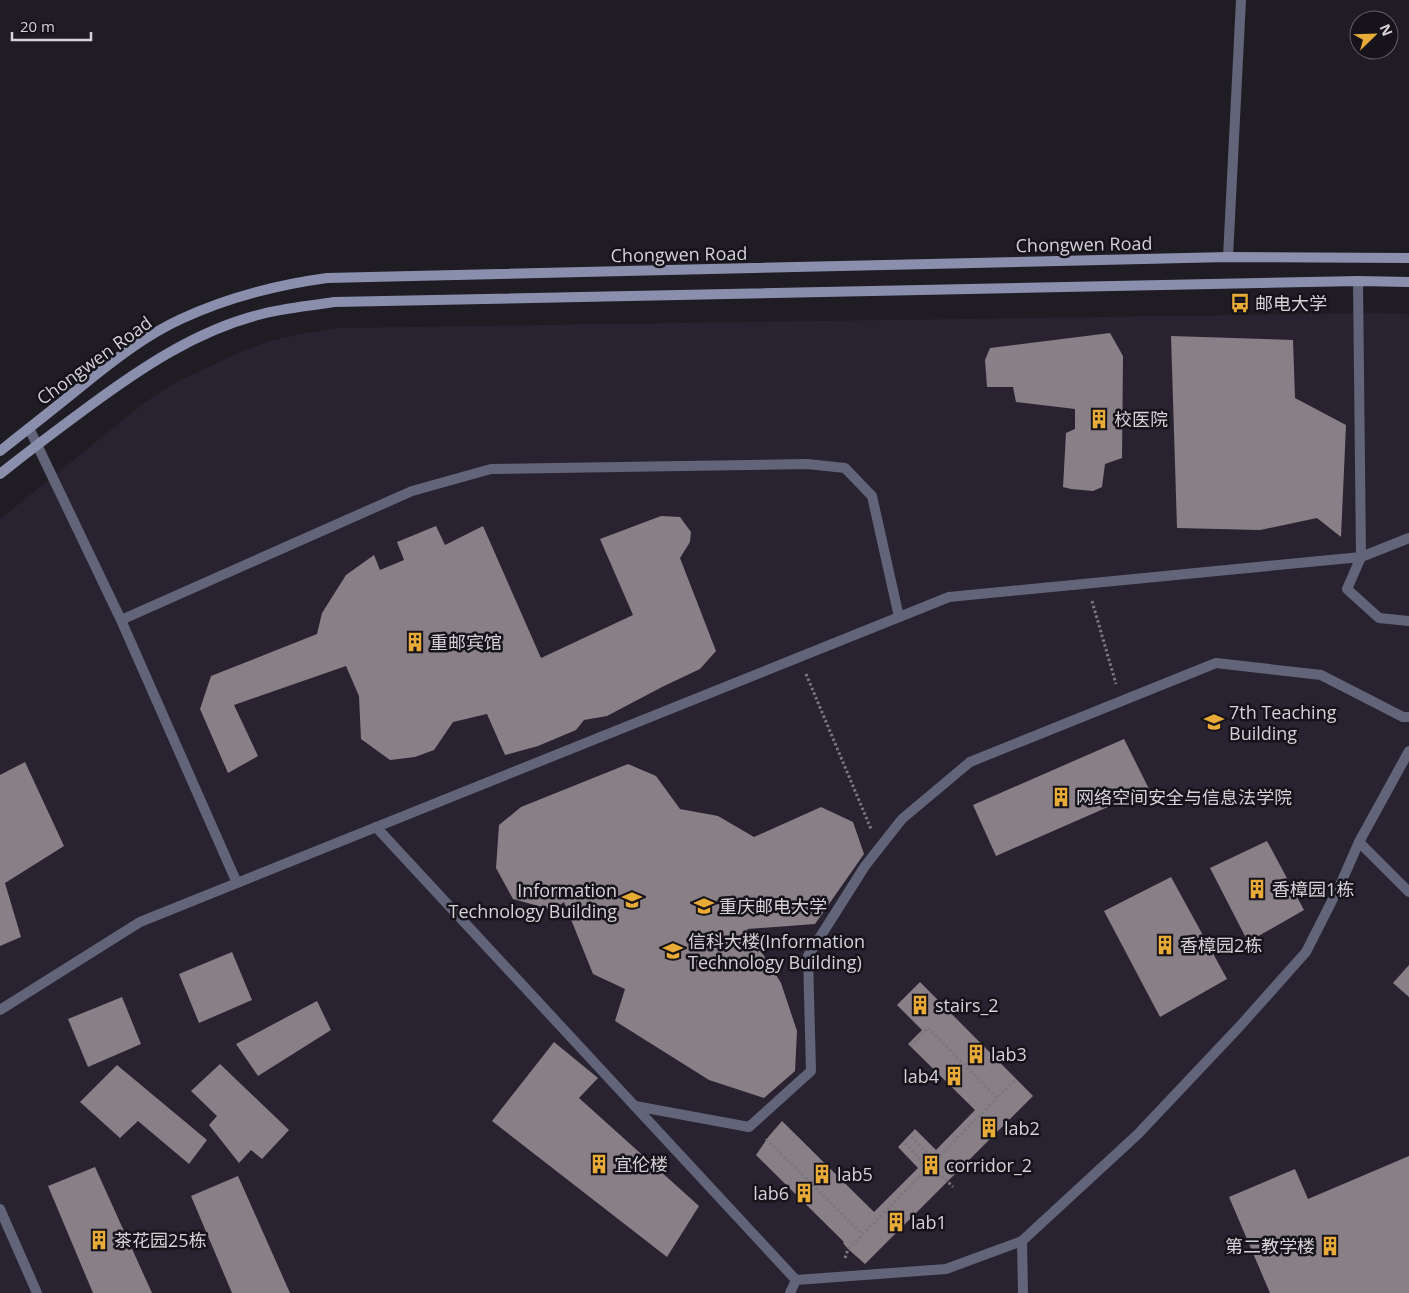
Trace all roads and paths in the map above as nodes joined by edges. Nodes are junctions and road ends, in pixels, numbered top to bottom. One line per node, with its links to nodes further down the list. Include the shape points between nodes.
1 (1241, 0): 2 (street)
2 (1228, 257): 3 (main road, Chongwen Road); 6 (main road, Chongwen Road, via 327,278 290,283 214,304 179,320 116,359)
3 (1409, 258)
4 (1358, 281): 5 (main road, Chongwen Road); 7 (main road, Chongwen Road, via 334,302 261,314 193,340 130,377); 11 (street)
5 (1409, 282)
6 (29, 428): 7 (street); 8 (main road, Chongwen Road)
7 (37, 445): 9 (main road, Chongwen Road); 14 (street)
8 (0, 451)
9 (0, 474)
10 (1409, 538): 11 (street)
11 (1362, 557): 12 (street); 15 (street, via 1347,589 1379,618)
12 (1087, 584): 13 (street, via 949,597); 17 (path)
13 (899, 617): 14 (street, via 872,496 845,468 808,464 491,469 412,491); 16 (street)
14 (121, 620): 23 (street)
15 (1409, 621)
16 (799, 657): 20 (street); 22 (path)
17 (1122, 701): 18 (street, via 1216,662 1321,675 1403,717); 22 (street, via 970,762 902,819)
18 (1409, 717)
19 (1409, 752): 21 (street)
20 (376, 827): 23 (street); 29 (street)
21 (1359, 842): 24 (street); 38 (street, via 1306,952 1138,1134)
22 (879, 848): 29 (street, via 808,956 811,1071 749,1127)
23 (238, 883): 25 (street, via 140,922)
24 (1409, 892)
25 (0, 1010)
26 (911, 1046): 28 (path, via 928,1028)
27 (1016, 1079): 28 (path)
28 (997, 1098): 33 (path)
29 (635, 1106): 40 (street)
30 (911, 1137): 33 (path)
31 (766, 1140): 37 (path)
32 (905, 1143): 34 (path)
33 (935, 1160): 34 (path)
34 (930, 1166): 35 (path); 37 (path)
35 (953, 1187)
36 (0, 1210): 41 (street)
37 (862, 1234): 39 (path)
38 (1022, 1241): 40 (street, via 946,1269); 43 (street)
39 (845, 1254)
40 (796, 1280): 42 (street)
41 (37, 1293)
42 (790, 1293)
43 (1023, 1293)

